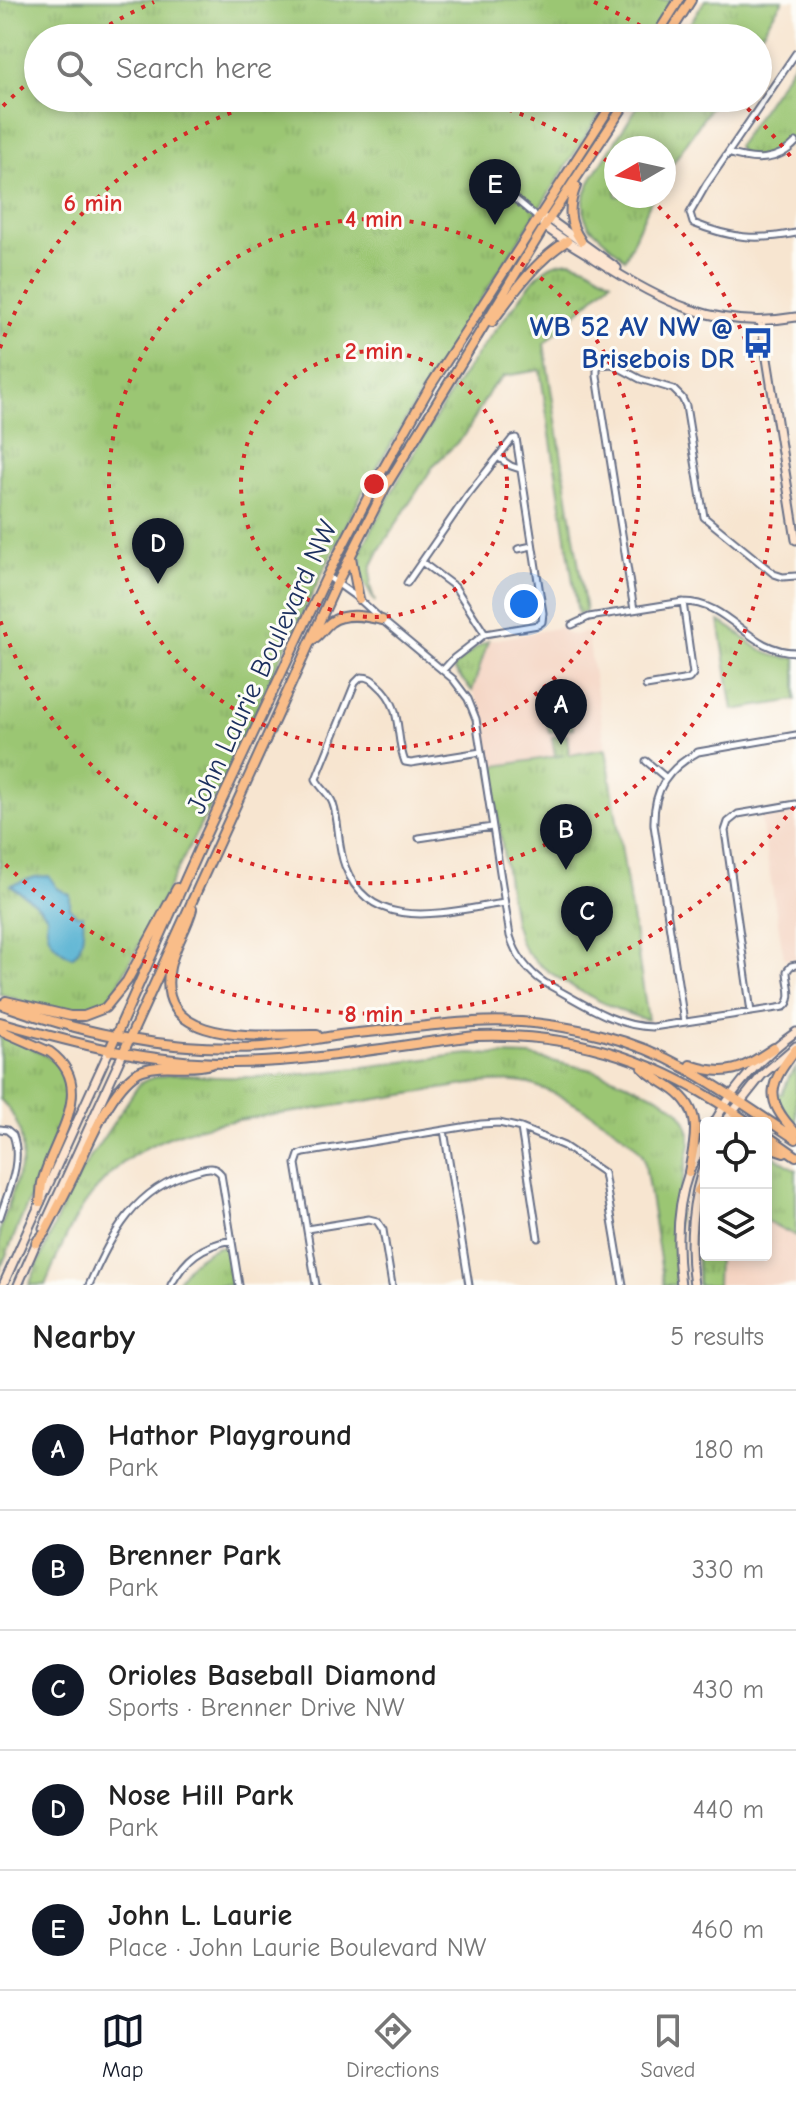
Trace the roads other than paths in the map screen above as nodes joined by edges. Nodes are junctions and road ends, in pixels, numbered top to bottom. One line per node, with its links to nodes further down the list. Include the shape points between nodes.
1 (679, 0): 3 (main road)
2 (691, 0): 4 (main road)
3 (664, 24)
4 (676, 24)
5 (796, 53): 6 (street)
6 (772, 88)
7 (607, 112): 14 (main road, John Laurie Boulevard NW)
8 (620, 112): 12 (main road, John Laurie Boulevard NW)
9 (756, 112): 11 (street)
10 (796, 142): 11 (street, via 779,156 764,159)
11 (728, 153): 16 (street, via 690,213 693,223 745,238)
12 (581, 173): 15 (main road, John Laurie Boulevard NW); 18 (main road, via 570,219)
13 (514, 198): 14 (street)
14 (538, 218): 15 (street); 30 (main road, John Laurie Boulevard NW, via 409,422)
15 (547, 223): 17 (street); 18 (street); 22 (main road, John Laurie Boulevard NW)
16 (796, 233)
17 (567, 241): 19 (street); 22 (main road, via 536,266)
18 (581, 241): 19 (street)
19 (634, 283): 21 (street, via 694,312)
20 (796, 317): 21 (street)
21 (761, 321): 25 (street)
22 (471, 347): 28 (main road, John Laurie Boulevard NW, via 418,430)
23 (499, 458): 24 (street); 24 (street, via 516,438); 29 (street)
24 (520, 469): 26 (street)
25 (796, 540)
26 (532, 546): 27 (street); 39 (street, via 542,622)
27 (518, 549)
28 (351, 554): 32 (main road, John Laurie Boulevard NW); 34 (main road)
29 (423, 563): 33 (street); 39 (street, via 455,587)
30 (327, 576): 32 (street); 51 (main road, John Laurie Boulevard NW)
31 (796, 576): 36 (street, via 774,574 704,517 686,406 679,393 612,364 600,365 597,376)
32 (337, 583): 34 (street); 40 (main road, John Laurie Boulevard NW)
33 (407, 583)
34 (359, 599): 37 (street)
35 (683, 602): 36 (street); 41 (street, via 707,605 760,643); 43 (street, via 693,674)
36 (634, 610): 38 (street)
37 (382, 620): 40 (main road, via 342,617); 42 (street)
38 (572, 625)
39 (485, 634): 42 (street)
40 (311, 641): 52 (main road, John Laurie Boulevard NW)
41 (796, 652)
42 (443, 670): 45 (street, via 468,699)
43 (646, 686)
44 (796, 735): 47 (street, via 698,752)
45 (481, 752): 49 (street); 53 (street, via 405,762 392,702 370,678 361,677 316,779 332,803 347,872 374,902 416,915)
46 (646, 761): 47 (street)
47 (665, 777): 58 (street, via 654,825)
48 (796, 804): 56 (street, via 742,813 730,819 724,836)
49 (492, 827): 50 (street); 53 (street)
50 (419, 838)
51 (199, 849): 55 (main road, via 127,981 105,1008 70,1016); 62 (main road, John Laurie Boulevard NW)
52 (198, 888): 61 (main road, via 169,973 169,993 182,1017 221,1032); 63 (main road, John Laurie Boulevard NW)
53 (504, 903): 58 (street, via 515,951 539,979 631,1025)
54 (796, 965): 56 (street, via 787,971 786,1006)
55 (0, 1002): 62 (main road, via 46,1020)
56 (751, 1012): 58 (street)
57 (0, 1022): 66 (main road)
58 (684, 1022)
59 (0, 1030): 89 (main road, via 50,1052 73,1085)
60 (796, 1032): 64 (street)
61 (342, 1035): 63 (main road, via 263,1047); 68 (main road, via 474,1021 545,1024)
62 (116, 1036): 63 (main road); 66 (main road, John Laurie Boulevard NW)
63 (129, 1039): 67 (main road, John Laurie Boulevard NW)
64 (774, 1048): 68 (main road, via 727,1072); 71 (street)
65 (796, 1048): 71 (street); 79 (main road, via 773,1092 777,1110)
66 (109, 1051): 67 (main road); 89 (street, John Laurie Boulevard NW)
67 (123, 1053): 70 (main road); 94 (street, John Laurie Boulevard NW)
68 (663, 1055): 71 (main road)
69 (636, 1061): 70 (main road, via 566,1040 505,1035); 72 (main road); 85 (main road, via 688,1103 696,1129)
70 (214, 1063): 94 (main road, via 151,1068 127,1081)
71 (735, 1099): 72 (street); 81 (main road)
72 (728, 1109): 73 (street); 74 (street); 75 (main road)
73 (720, 1117)
74 (726, 1117)
75 (740, 1117)
76 (521, 1128): 78 (street, via 499,1123); 92 (street); 103 (street, via 575,1152 604,1173)
77 (0, 1129): 90 (street, via 13,1135 17,1155)
78 (444, 1130): 91 (street, via 299,1155); 102 (street)
79 (796, 1133)
80 (772, 1139): 84 (main road)
81 (796, 1139)
82 (772, 1148): 84 (main road)
83 (700, 1150): 85 (street)
84 (794, 1155)
85 (689, 1172): 104 (street, via 679,1222)
86 (700, 1183): 88 (street)
87 (700, 1188): 88 (main road)
88 (698, 1191): 105 (street, via 691,1248)
89 (40, 1202): 95 (street, John Laurie Boulevard NW)
90 (0, 1217)
91 (307, 1229): 100 (street); 101 (street, via 377,1221)
92 (538, 1238)
93 (232, 1240): 97 (street, via 220,1172 212,1167 186,1174 137,1204 110,1240); 98 (street, via 201,1250); 99 (street)
94 (36, 1243): 96 (street, John Laurie Boulevard NW)
95 (3, 1285)
96 (18, 1285)
97 (89, 1285)
98 (171, 1285)
99 (239, 1285)
100 (316, 1285)
101 (392, 1285)
102 (469, 1285)
103 (623, 1285)
104 (681, 1285)
105 (694, 1285)

